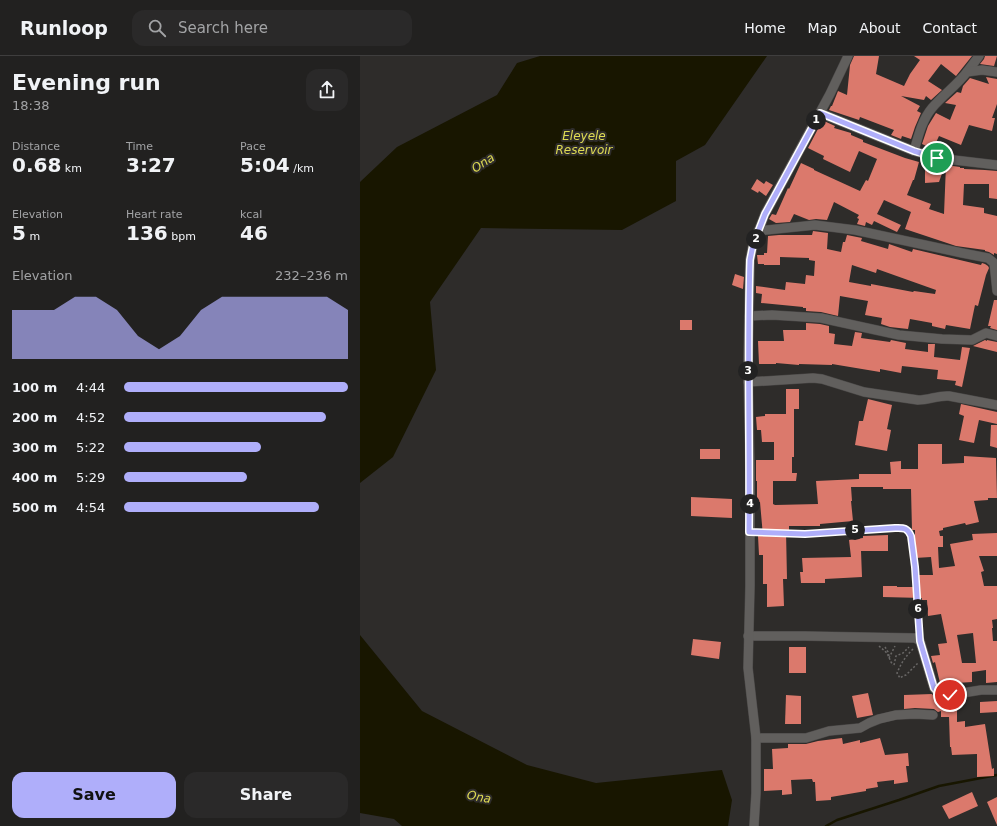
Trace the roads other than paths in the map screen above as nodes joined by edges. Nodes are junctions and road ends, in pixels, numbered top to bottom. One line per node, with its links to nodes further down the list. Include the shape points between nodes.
1 (848, 56): 5 (street)
2 (978, 56): 3 (street)
3 (967, 72): 4 (street); 6 (street, via 931,109)
4 (997, 72)
5 (820, 113): 6 (street); 8 (street, via 765,214)
6 (914, 151): 7 (street, via 937,158)
7 (997, 165)
8 (758, 232): 9 (street, via 815,225 869,232 988,258 994,263); 10 (street, via 750,260)
9 (997, 291)
10 (749, 316): 11 (street, via 820,318 899,334 942,339 972,340 986,333); 12 (street)
11 (997, 336)
12 (748, 382): 13 (street, via 813,378 864,392 918,400 944,395); 14 (street)
13 (997, 405)
14 (748, 636): 15 (street, via 918,639 934,688 942,696); 17 (street, via 748,668)
15 (997, 690)
16 (933, 715): 17 (street, via 896,715 860,728 829,731 806,738)
17 (756, 738): 18 (street)
18 (754, 826)

